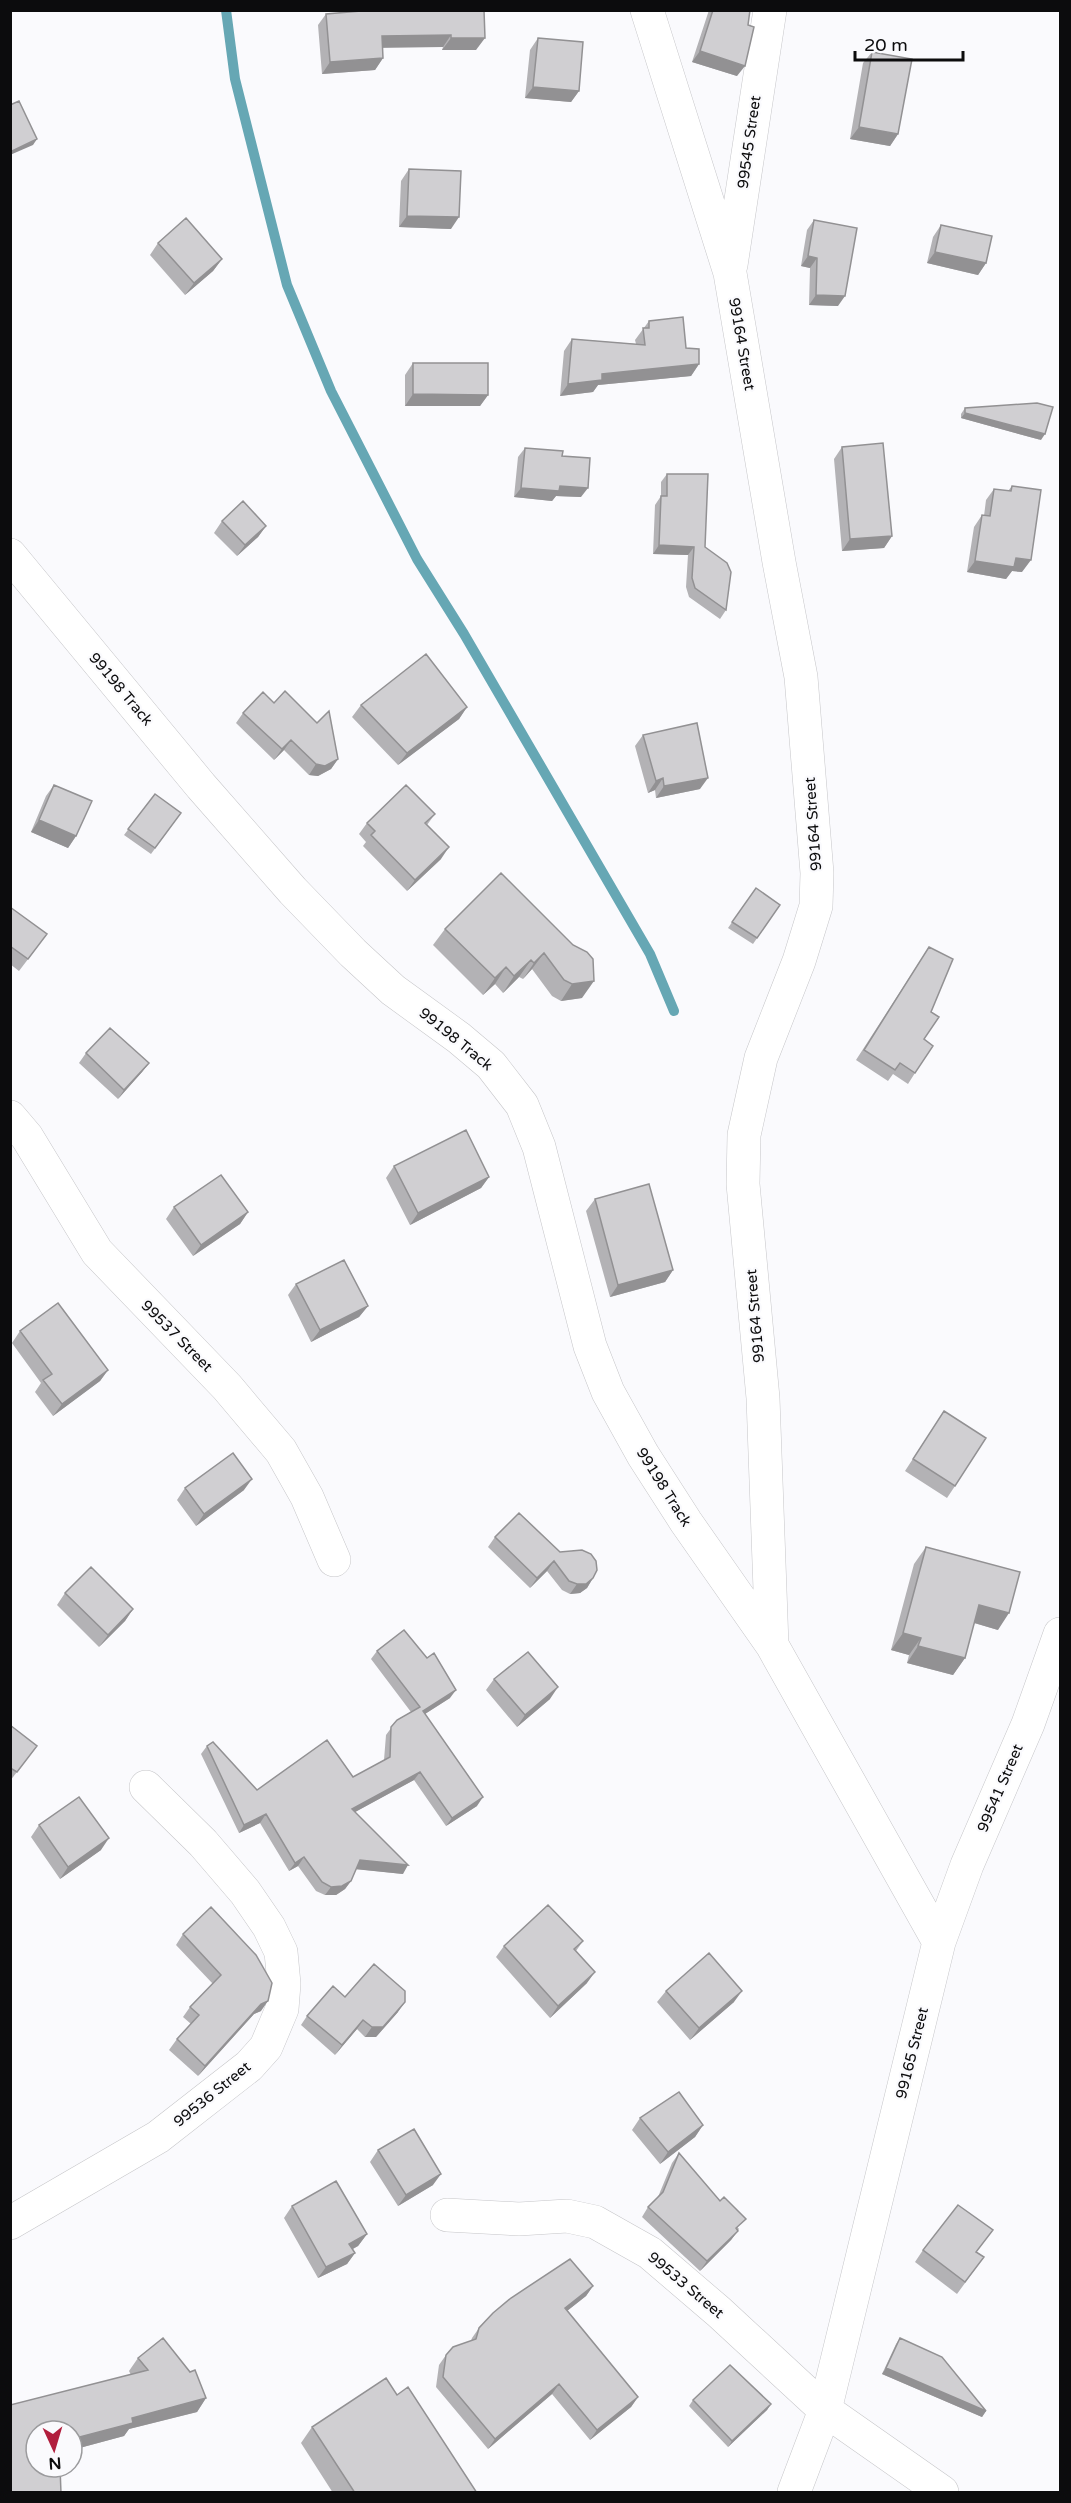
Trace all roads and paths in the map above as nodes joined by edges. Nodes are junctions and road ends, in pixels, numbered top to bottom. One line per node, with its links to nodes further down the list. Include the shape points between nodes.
1 (646, 10): 3 (street, 99164 Street)
2 (770, 10): 3 (street, 99545 Street)
3 (729, 273): 8 (street, 99164 Street, via 801,677 817,873 816,906 761,1058 744,1135 743,1184 763,1398)
4 (10, 555): 8 (street, 99198 Track, via 293,891 393,990 491,1065 522,1105 539,1147 590,1346 608,1392 686,1522)
5 (10, 1117): 6 (street, 99537 Street, via 27,1137 97,1252 227,1387 281,1451 307,1497)
6 (334, 1560)
7 (1060, 1634): 10 (street, 99541 Street, via 1028,1724 967,1865)
8 (772, 1645): 10 (street)
9 (146, 1787): 12 (street, 99536 Street, via 203,1843 245,1892 269,1928 281,1952 282,2009 266,2047 249,2066 158,2137)
10 (939, 1942): 13 (street, 99165 Street)
11 (447, 2215): 13 (street, 99533 Street, via 519,2219 567,2216 595,2222 650,2253)
12 (10, 2223)
13 (825, 2410): 14 (street, 99165 Street); 15 (street, 99533 Street)
14 (794, 2493)
15 (942, 2493)

